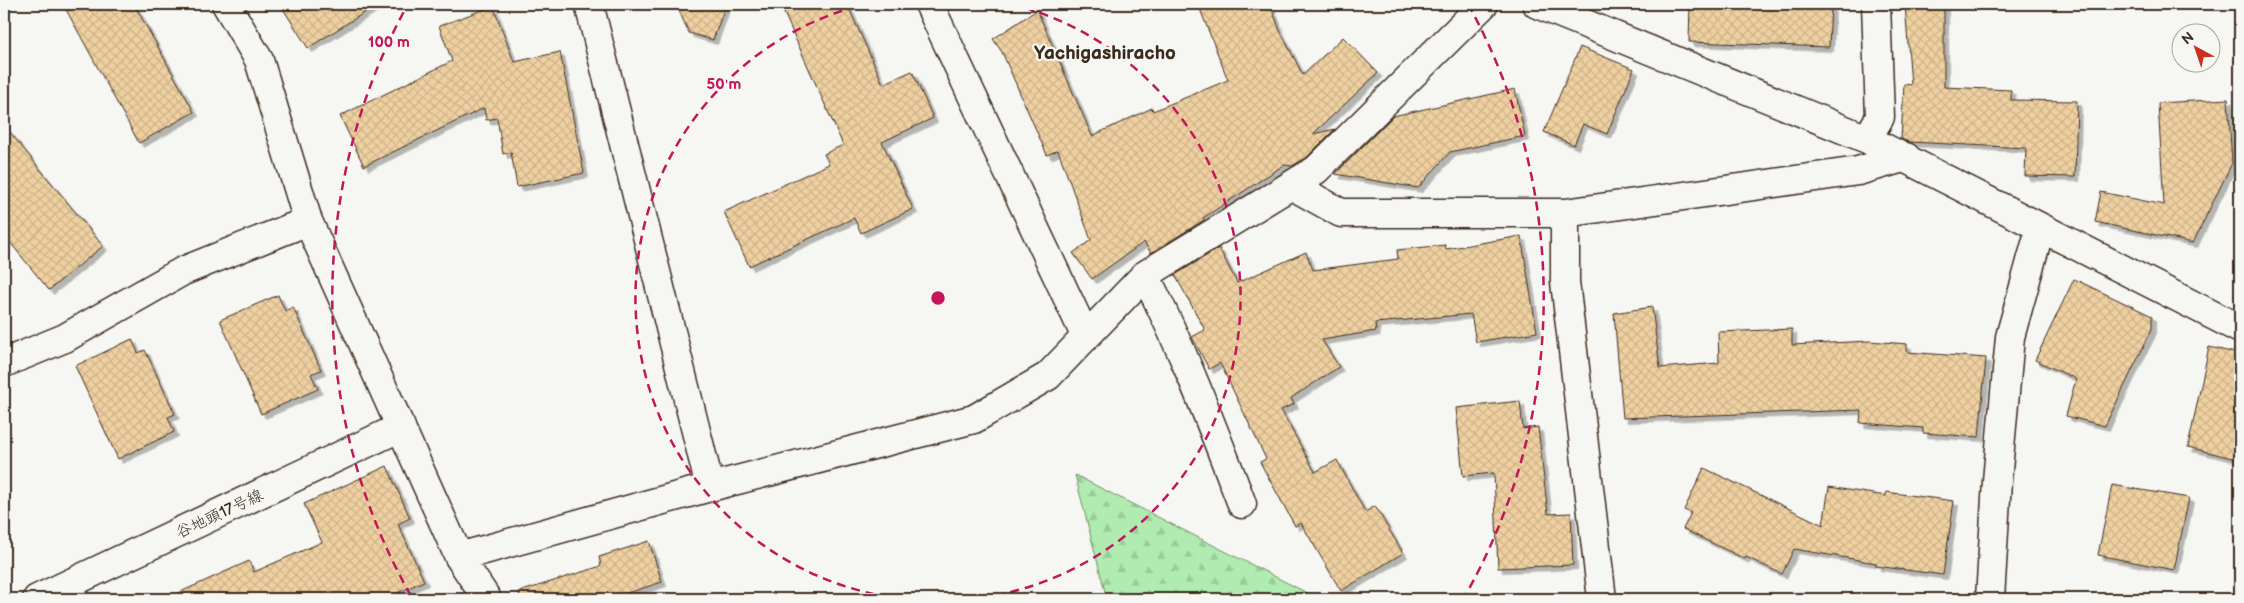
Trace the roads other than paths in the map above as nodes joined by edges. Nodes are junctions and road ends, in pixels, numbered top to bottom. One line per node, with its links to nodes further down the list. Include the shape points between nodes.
1 (226, 4): 11 (street, via 259,60)
2 (589, 4): 18 (street)
3 (929, 4): 15 (street)
4 (1484, 4): 9 (street, via 1316,170)
5 (1537, 4): 7 (street)
6 (1876, 4): 7 (street, via 1880,117)
7 (1867, 139): 8 (street)
8 (1906, 157): 10 (street, via 1858,171); 12 (street)
9 (1293, 186): 10 (street, via 1341,213); 13 (street)
10 (1565, 213): 23 (street, via 1565,282)
11 (308, 221): 16 (street, via 183,271 65,338); 17 (street)
12 (2040, 229): 14 (street); 24 (street, via 2010,337)
13 (1145, 275): 15 (street); 19 (street, via 1198,389)
14 (2240, 330)
15 (1085, 335): 18 (street, via 1048,376 974,419)
16 (4, 363)
17 (401, 427): 20 (street); 21 (street, 谷地頭17号線)
18 (710, 487): 20 (street)
19 (1242, 504)
20 (459, 557): 22 (street)
21 (37, 599)
22 (487, 599)
23 (1602, 599)
24 (1990, 599)

